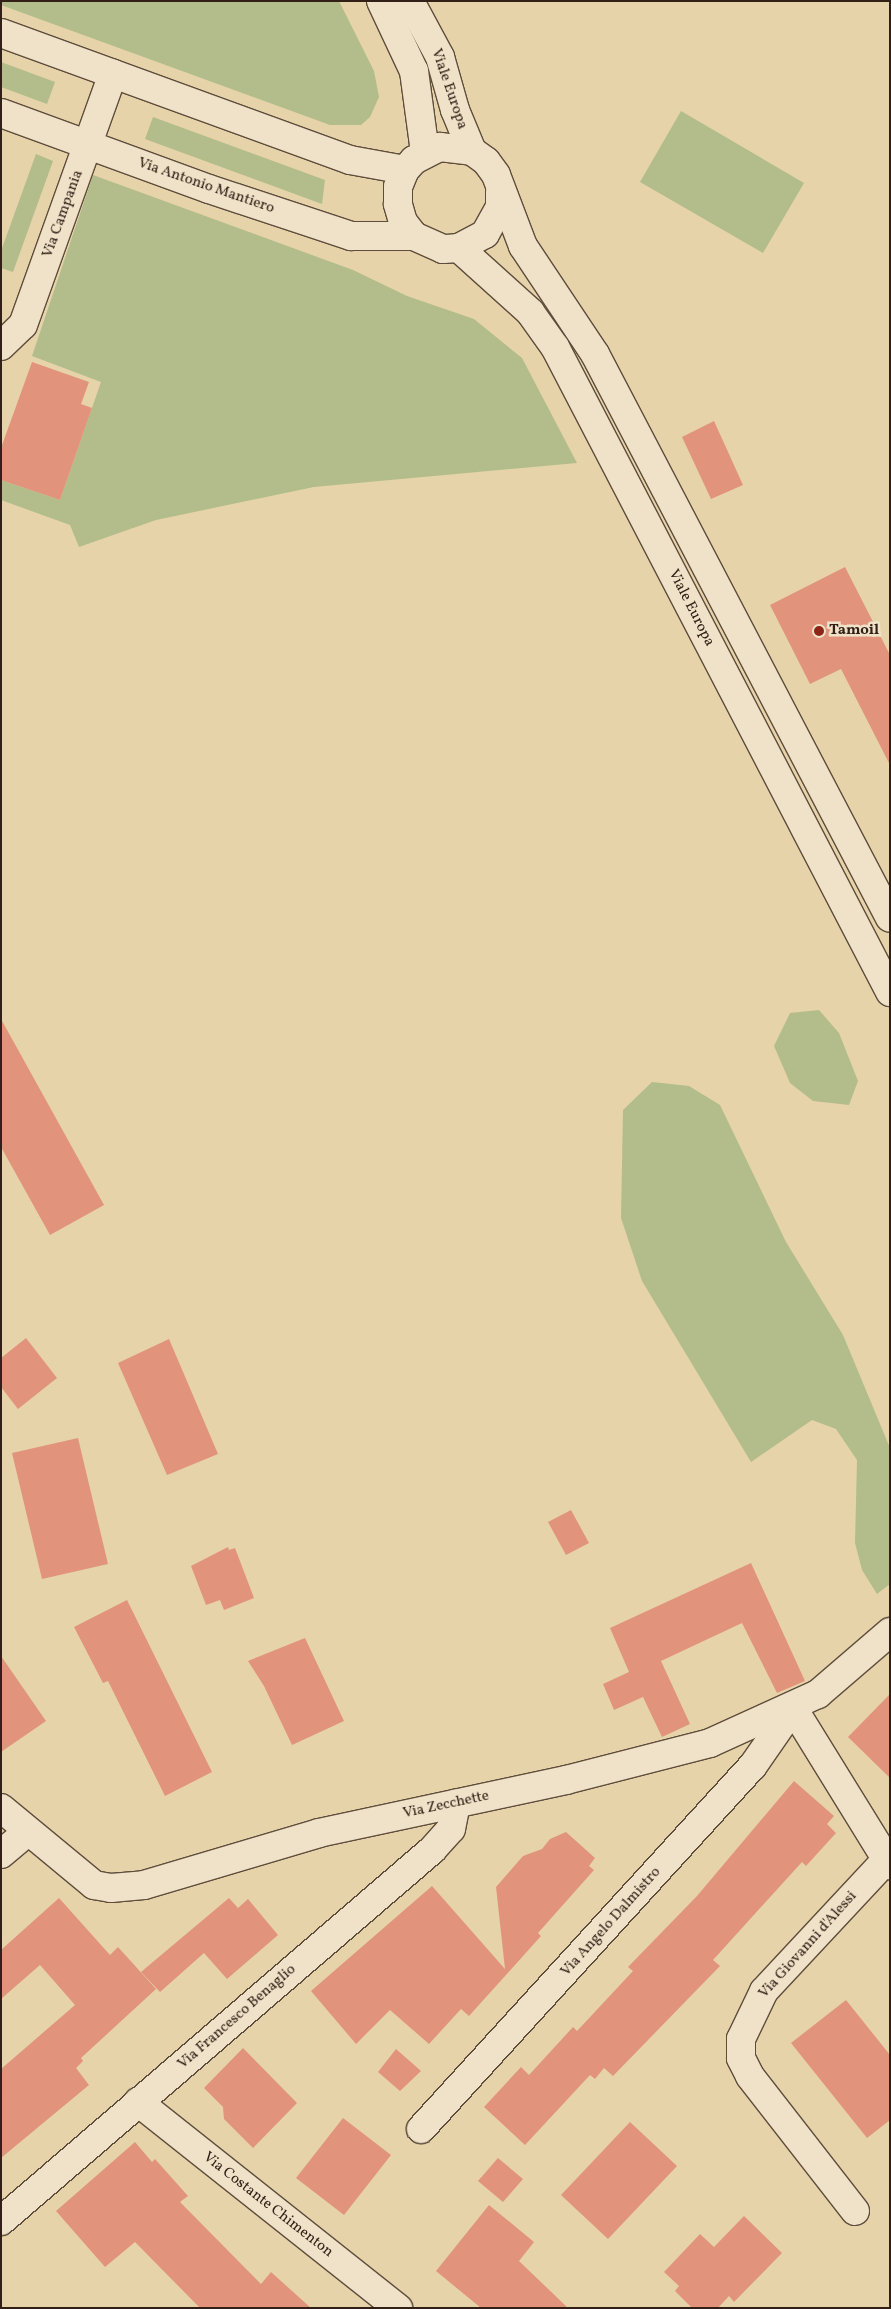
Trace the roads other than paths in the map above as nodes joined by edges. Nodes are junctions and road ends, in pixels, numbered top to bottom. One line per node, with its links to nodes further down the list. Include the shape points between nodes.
1 (381, 1): 8 (street, Viale Europa, via 414,71)
2 (410, 1): 7 (street, Viale Europa, via 440,57 455,110)
3 (1, 33): 4 (street)
4 (113, 74): 6 (street, Via Campania); 9 (street, via 350,160)
5 (1, 113): 6 (street, Via Antonio Mantiero)
6 (87, 144): 11 (street, Via Antonio Mantiero, via 351,236); 13 (street, Via Campania, via 22,325)
7 (472, 151): 8 (street, Viale Europa, via 440,146); 10 (street, Viale Europa, via 491,168)
8 (425, 152): 9 (street)
9 (405, 170): 11 (street, via 398,187 398,204 403,222)
10 (500, 192): 12 (street, via 500,208 485,234); 14 (street, Viale Europa, via 522,246 595,354)
11 (414, 236): 12 (street, via 443,249)
12 (459, 248): 15 (street, Viale Europa, via 530,312 555,347)
13 (1, 346)
14 (890, 918)
15 (890, 992)
16 (890, 1632): 17 (street, Via Zecchette, via 818,1694)
17 (793, 1708): 18 (street, Via Zecchette, via 710,1743 668,1755); 22 (street, Via Giovanni d'Alessi); 24 (street, Via Angelo Dalmistro, via 752,1767)
18 (456, 1803): 20 (street, Via Zecchette, via 319,1833 127,1888 94,1884); 23 (street, Via Francesco Benaglio, via 451,1829 432,1850)
19 (1, 1808): 20 (street, Via Zecchette)
20 (28, 1831): 21 (street)
21 (1, 1854)
22 (888, 1862): 25 (street, Via Giovanni d'Alessi, via 764,1991 741,2039 741,2058 750,2076)
23 (138, 2102): 26 (street, Via Francesco Benaglio); 27 (street, Via Costante Chimenton)
24 (421, 2130)
25 (855, 2211)
26 (1, 2221)
27 (398, 2308)

